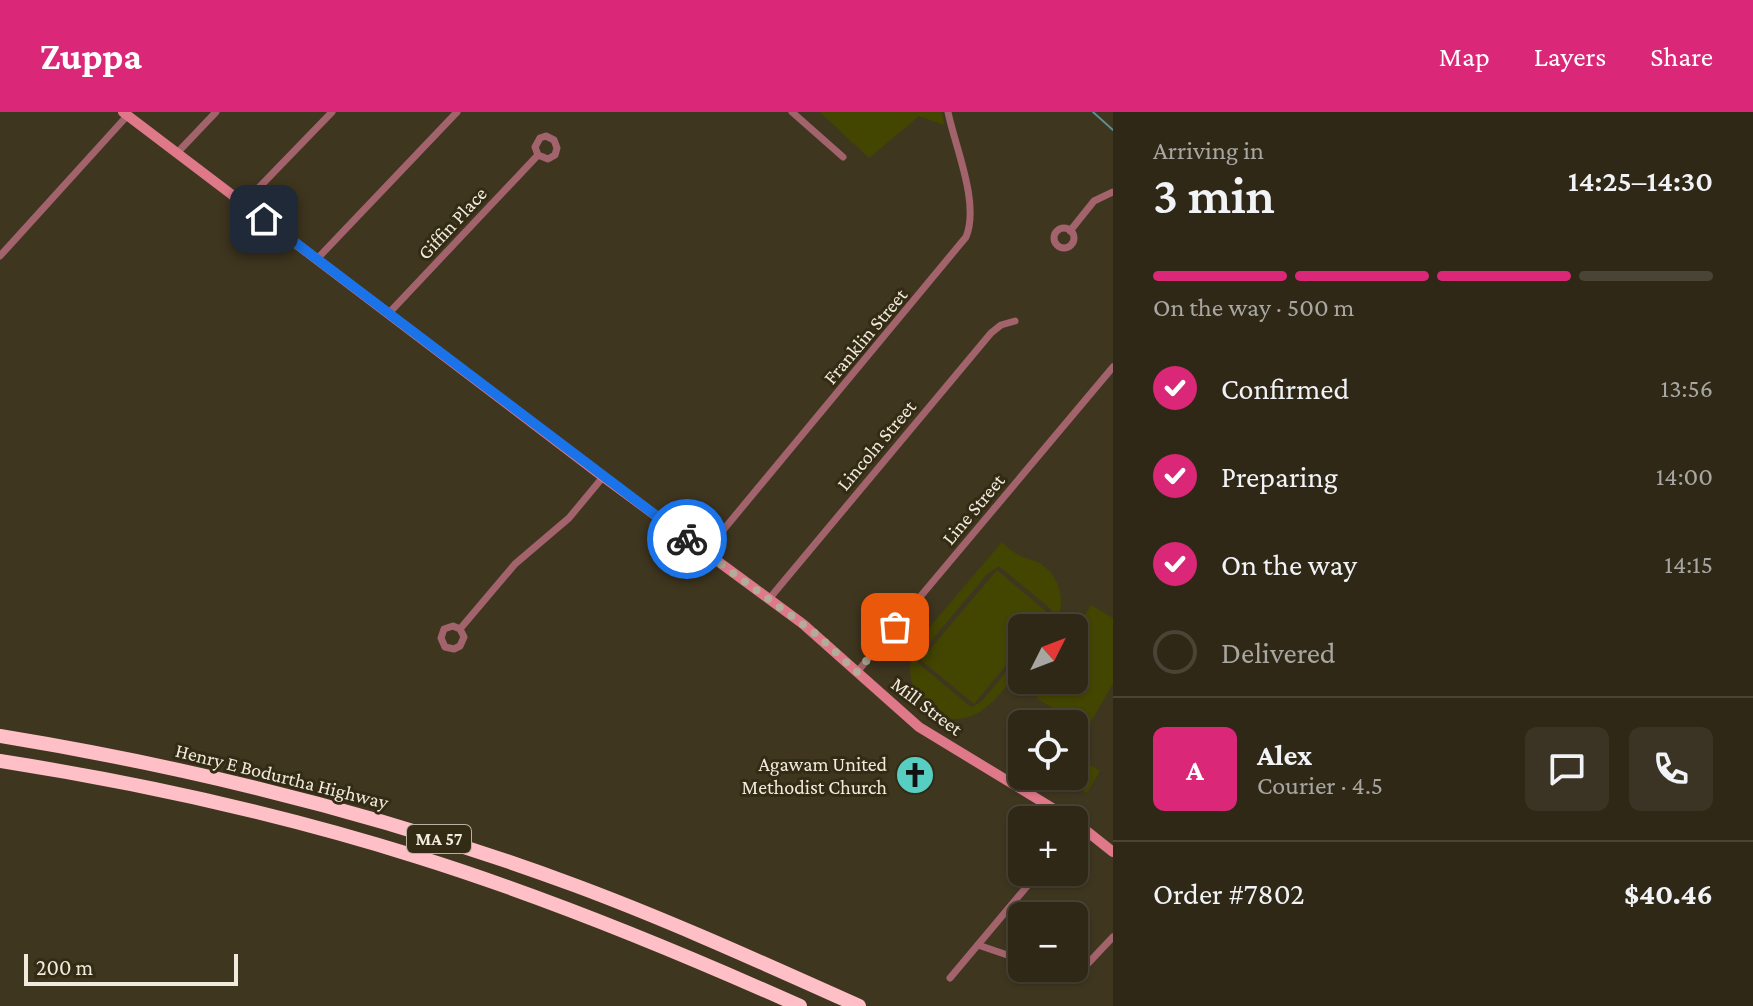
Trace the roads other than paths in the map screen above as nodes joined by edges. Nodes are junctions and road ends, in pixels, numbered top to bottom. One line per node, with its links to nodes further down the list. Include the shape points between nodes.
1 (216, 112): 7 (street)
2 (332, 112): 11 (street)
3 (457, 112): 14 (street)
4 (792, 112): 9 (street)
5 (948, 112): 19 (street, Franklin Street, via 970,200 966,237)
6 (125, 114): 7 (street, Mill Street); 13 (street)
7 (177, 153): 11 (street, Mill Street)
8 (538, 155): 15 (street, Giffin Place)
9 (843, 157)
10 (1113, 192): 12 (street, via 1094,201)
11 (244, 203): 14 (street, Mill Street)
12 (1070, 231)
13 (0, 256)
14 (317, 259): 15 (street, Mill Street)
15 (389, 313): 18 (street, Mill Street)
16 (1015, 321): 20 (street, Lincoln Street, via 991,333)
17 (1113, 367): 22 (street, Line Street)
18 (603, 477): 19 (street, Mill Street); 21 (street, via 569,518 515,564)
19 (705, 552): 20 (street, Mill Street)
20 (769, 599): 22 (street, Mill Street)
21 (460, 629)
22 (857, 672): 29 (street, Mill Street, via 920,728)
23 (0, 728): 25 (highway)
24 (0, 736): 25 (highway, Henry E Bodurtha Highway / MA 57)
25 (92, 753): 39 (highway, Henry E Bodurtha Highway / MA 57, via 297,798 472,850 657,917)
26 (0, 761): 28 (highway, Henry E Bodurtha Highway / MA 57)
27 (0, 767): 28 (highway)
28 (140, 786): 38 (highway, Henry E Bodurtha Highway / MA 57, via 293,821 444,865 652,941)
29 (1046, 806)
30 (1088, 834): 31 (street, Mill Street)
31 (1113, 852)
32 (1027, 886): 34 (street)
33 (1113, 937): 36 (street)
34 (978, 945): 35 (street); 37 (street)
35 (1008, 955)
36 (1088, 963)
37 (950, 978)
38 (800, 1006)
39 (859, 1006)

